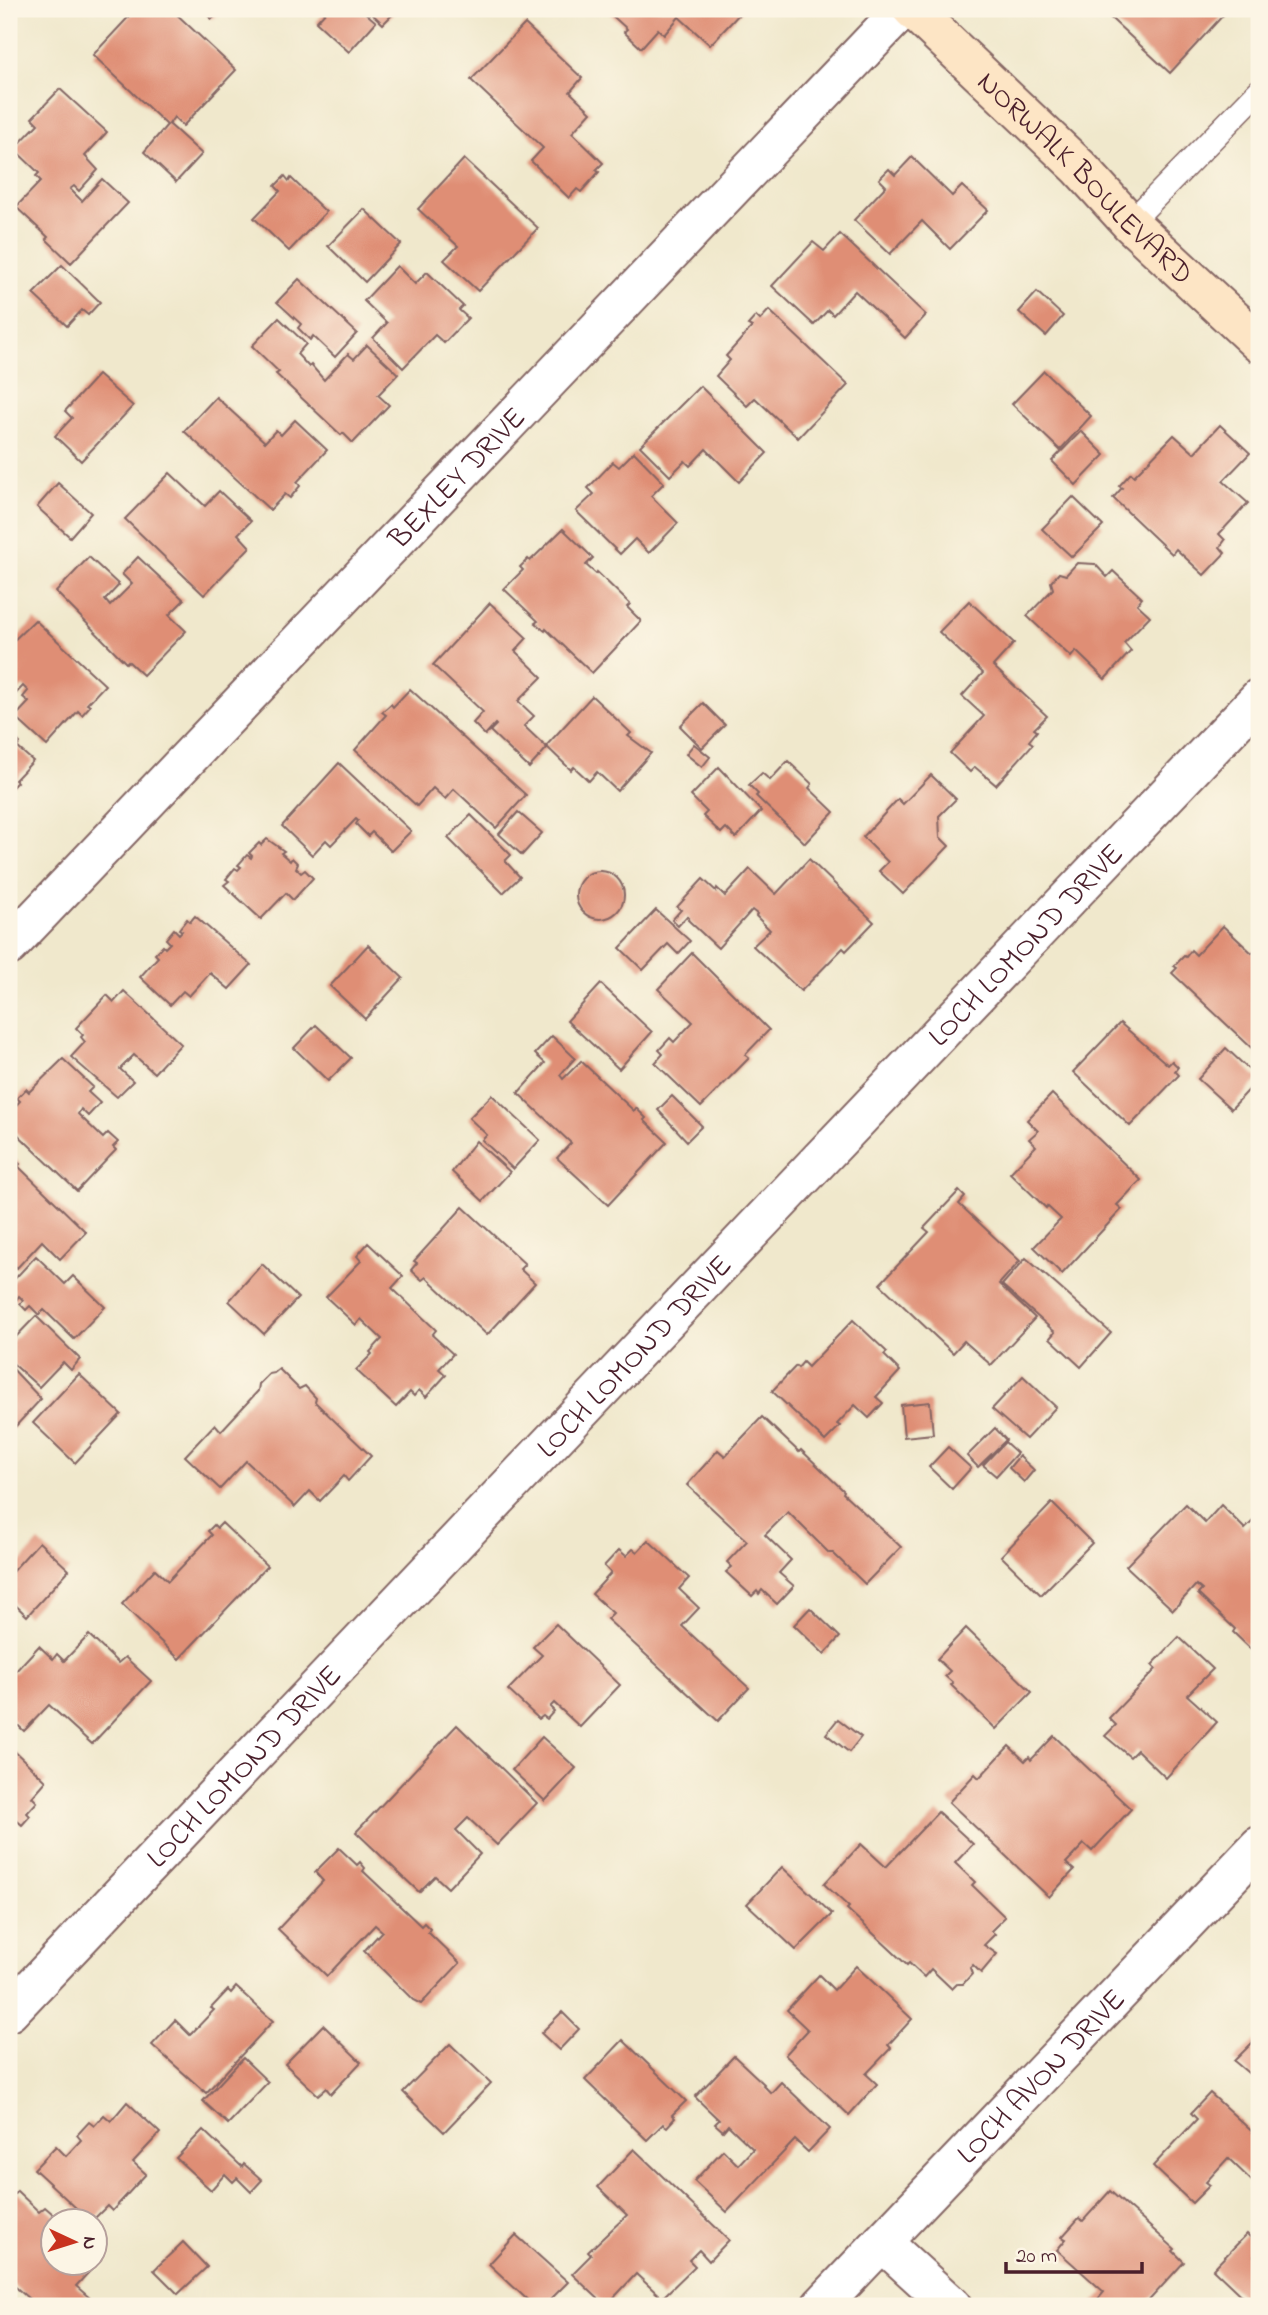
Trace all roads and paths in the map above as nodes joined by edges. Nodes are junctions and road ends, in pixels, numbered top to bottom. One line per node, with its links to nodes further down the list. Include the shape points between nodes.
1 (903, 9): 7 (street, BEXLEY DRIVE)
2 (912, 9): 4 (main road, NORWALK BOULEVARD, via 1080,168)
3 (1259, 91): 4 (lane)
4 (1130, 223): 5 (main road, NORWALK BOULEVARD)
5 (1259, 343)
6 (1259, 698): 9 (street, LOCH LOMOND DRIVE)
7 (9, 946)
8 (1259, 1846): 10 (street, LOCH AVON DRIVE)
9 (9, 2012)
10 (881, 2242): 11 (street, LOCH AVON DRIVE); 12 (street)
11 (821, 2306)
12 (952, 2306)

